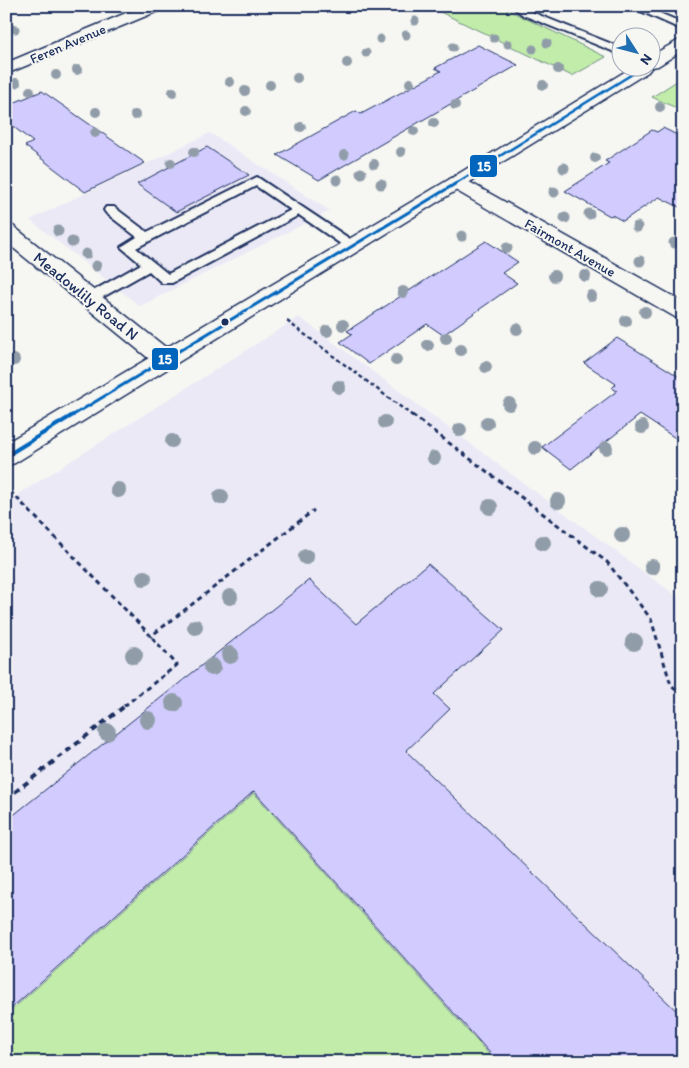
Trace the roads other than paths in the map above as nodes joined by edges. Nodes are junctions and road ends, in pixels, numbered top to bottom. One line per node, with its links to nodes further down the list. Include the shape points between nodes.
1 (157, 6): 8 (main road, Feren Avenue)
2 (516, 6): 6 (lane)
3 (634, 6): 4 (lane)
4 (683, 27)
5 (683, 43): 7 (main road)
6 (612, 48)
7 (662, 56)
8 (6, 70)
9 (626, 78): 10 (main road)
10 (457, 183): 15 (main road); 18 (main road, Fairmont Avenue)
11 (110, 210): 14 (lane)
12 (299, 210): 14 (lane, via 257,181); 15 (lane); 16 (lane, via 167,280)
13 (6, 231): 17 (main road, Meadowlily Road N)
14 (146, 237): 16 (lane, via 127,247)
15 (352, 246): 19 (main road)
16 (150, 264): 17 (lane)
17 (88, 299): 19 (main road, Meadowlily Road N)
18 (683, 312)
19 (166, 360): 20 (main road)
20 (6, 456)

